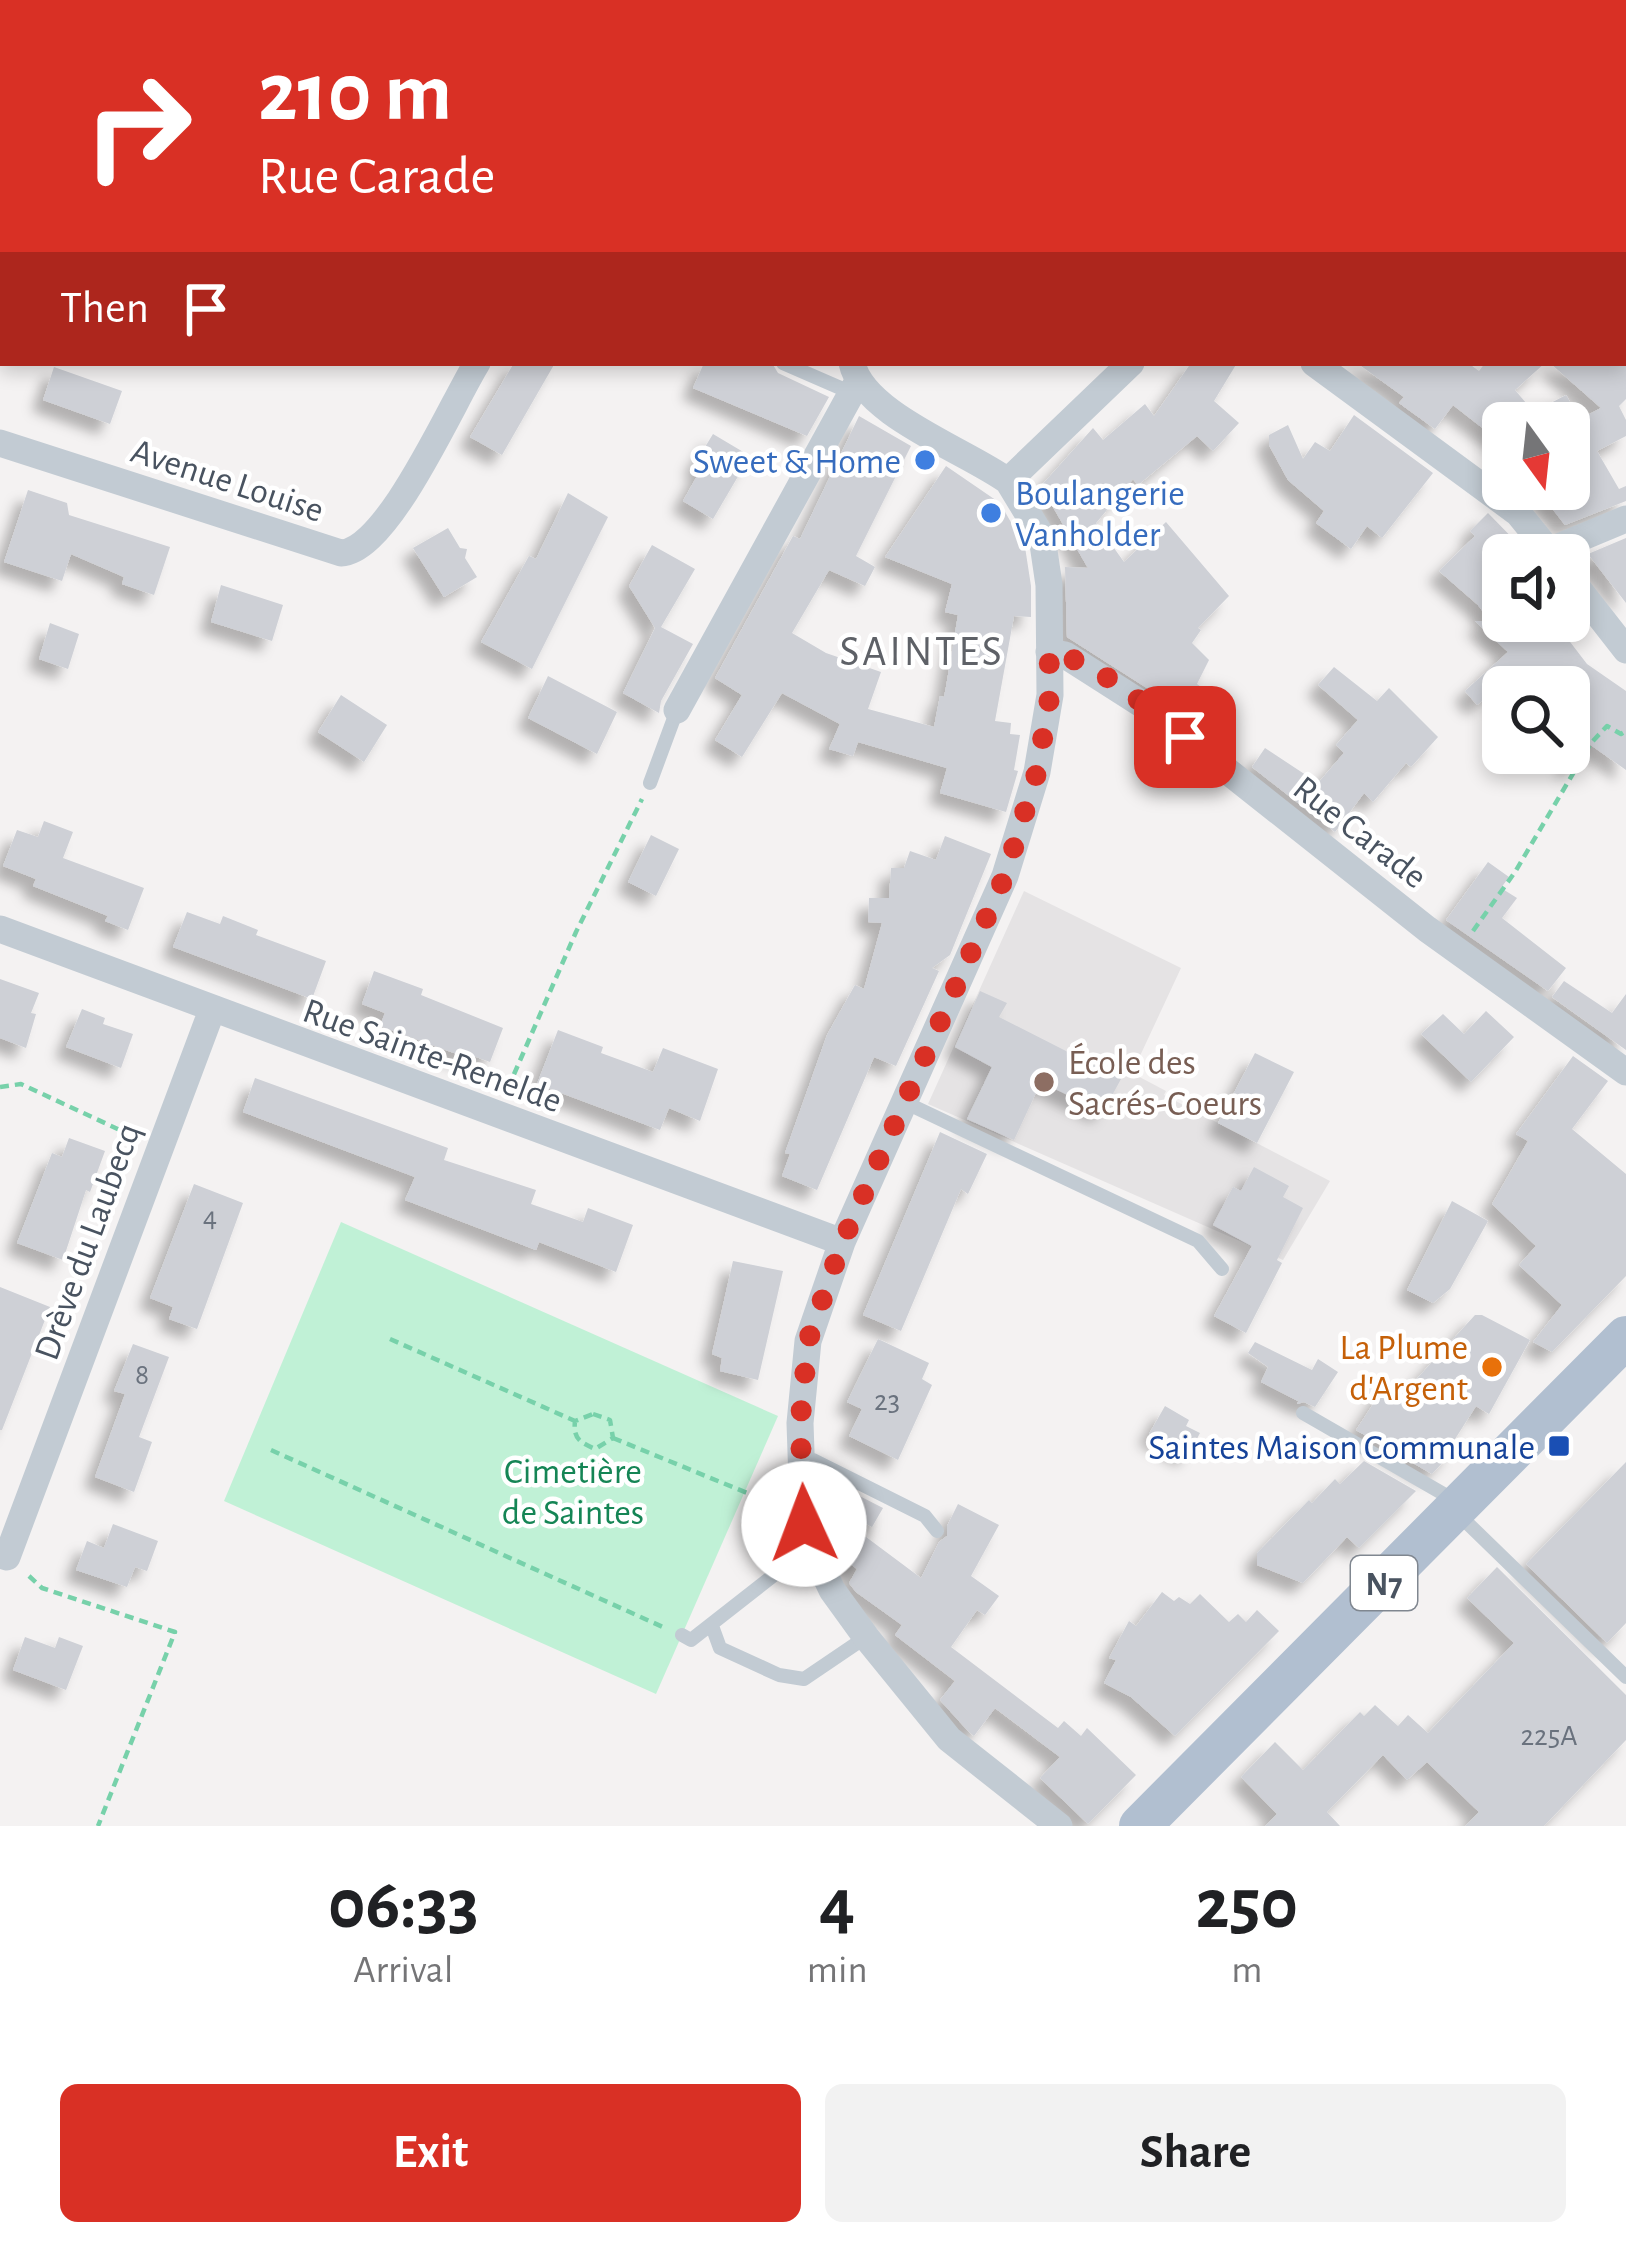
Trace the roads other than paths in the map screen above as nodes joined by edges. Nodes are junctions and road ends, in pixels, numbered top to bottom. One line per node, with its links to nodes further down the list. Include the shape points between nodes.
1 (475, 366): 6 (street, Avenue Louise, via 401,498 355,553)
2 (796, 366): 5 (lane)
3 (1128, 366): 7 (street)
4 (1318, 366): 9 (street, via 1518,513)
5 (854, 380): 7 (street, via 877,403); 14 (street)
6 (0, 443)
7 (1007, 481): 13 (street, via 1042,537)
8 (1626, 519): 10 (street)
9 (1535, 534)
10 (1590, 535)
11 (1590, 604): 12 (street)
12 (1626, 650)
13 (1049, 652): 18 (street, Rue Carade, via 1148,708); 19 (street, via 1037,772 1005,876)
14 (677, 710): 15 (lane)
15 (650, 783)
16 (0, 929): 17 (street, Rue Sainte-Renelde)
17 (212, 1010): 20 (street, Rue Sainte-Renelde); 28 (street, Drève du Laubecq)
18 (1626, 1072)
19 (904, 1102): 20 (street); 21 (lane, via 1198,1240)
20 (842, 1243): 24 (street, via 808,1341)
21 (1222, 1269)
22 (1626, 1337): 25 (main road, N7)
23 (1303, 1413): 25 (lane)
24 (802, 1461): 26 (lane, via 925,1516); 27 (street)
25 (1459, 1508): 32 (lane); 34 (main road, N7)
26 (937, 1531)
27 (811, 1546): 29 (lane); 31 (street)
28 (3, 1556)
29 (712, 1626): 30 (lane, via 692,1640); 31 (lane, via 720,1648 804,1678)
30 (682, 1635)
31 (866, 1637): 33 (street, via 950,1739)
32 (1626, 1677)
33 (1059, 1826)
34 (1140, 1826)

